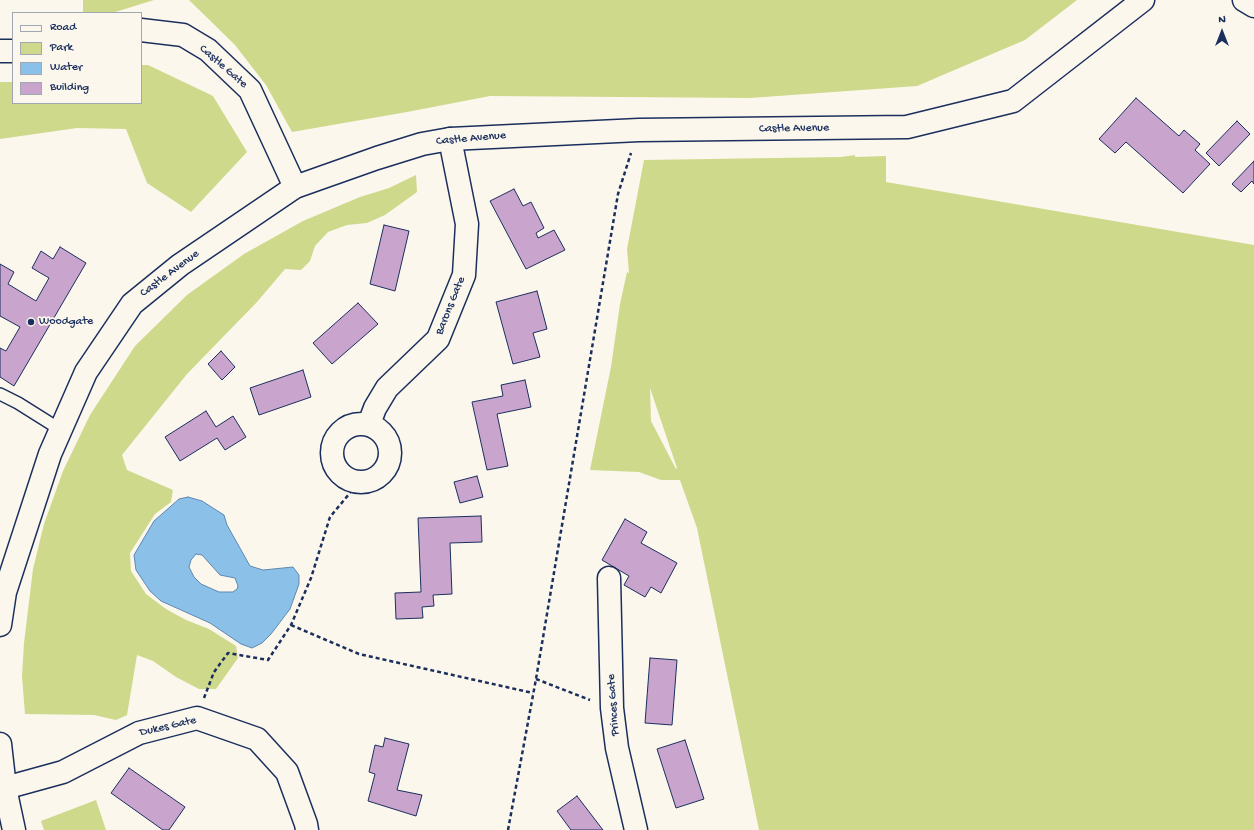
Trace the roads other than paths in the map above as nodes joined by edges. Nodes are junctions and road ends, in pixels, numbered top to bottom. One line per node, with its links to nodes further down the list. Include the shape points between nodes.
1 (1143, 0): 7 (street, Castle Avenue, via 1013,101 907,127 639,130)
2 (1244, 0): 3 (street)
3 (1254, 6)
4 (142, 30): 8 (street, Castle Gate, via 183,35 208,50 250,90)
5 (0, 51): 6 (street)
6 (12, 51)
7 (450, 139): 8 (street, Castle Avenue, via 422,144); 10 (street, Barons Gate, via 467,224 464,275 438,339 387,388 374,408)
8 (295, 186): 11 (street, Castle Avenue, via 180,265 132,304 86,372)
9 (0, 394): 11 (lane)
10 (369, 424): 10 (street, via 382,432 388,441 389,460 385,469 369,481 347,479 339,473 334,464 333,443 340,432 349,426)
11 (61, 430): 13 (street, Castle Avenue, via 50,454)
12 (609, 578): 19 (street, Princes Gate, via 612,708 617,748)
13 (3, 592): 14 (street, Castle Avenue)
14 (0, 625)
15 (0, 744): 16 (street)
16 (5, 788): 17 (street); 18 (street, Dukes Gate, via 63,772 139,733 197,718 257,739 288,772)
17 (14, 830)
18 (307, 830)
19 (636, 830)

